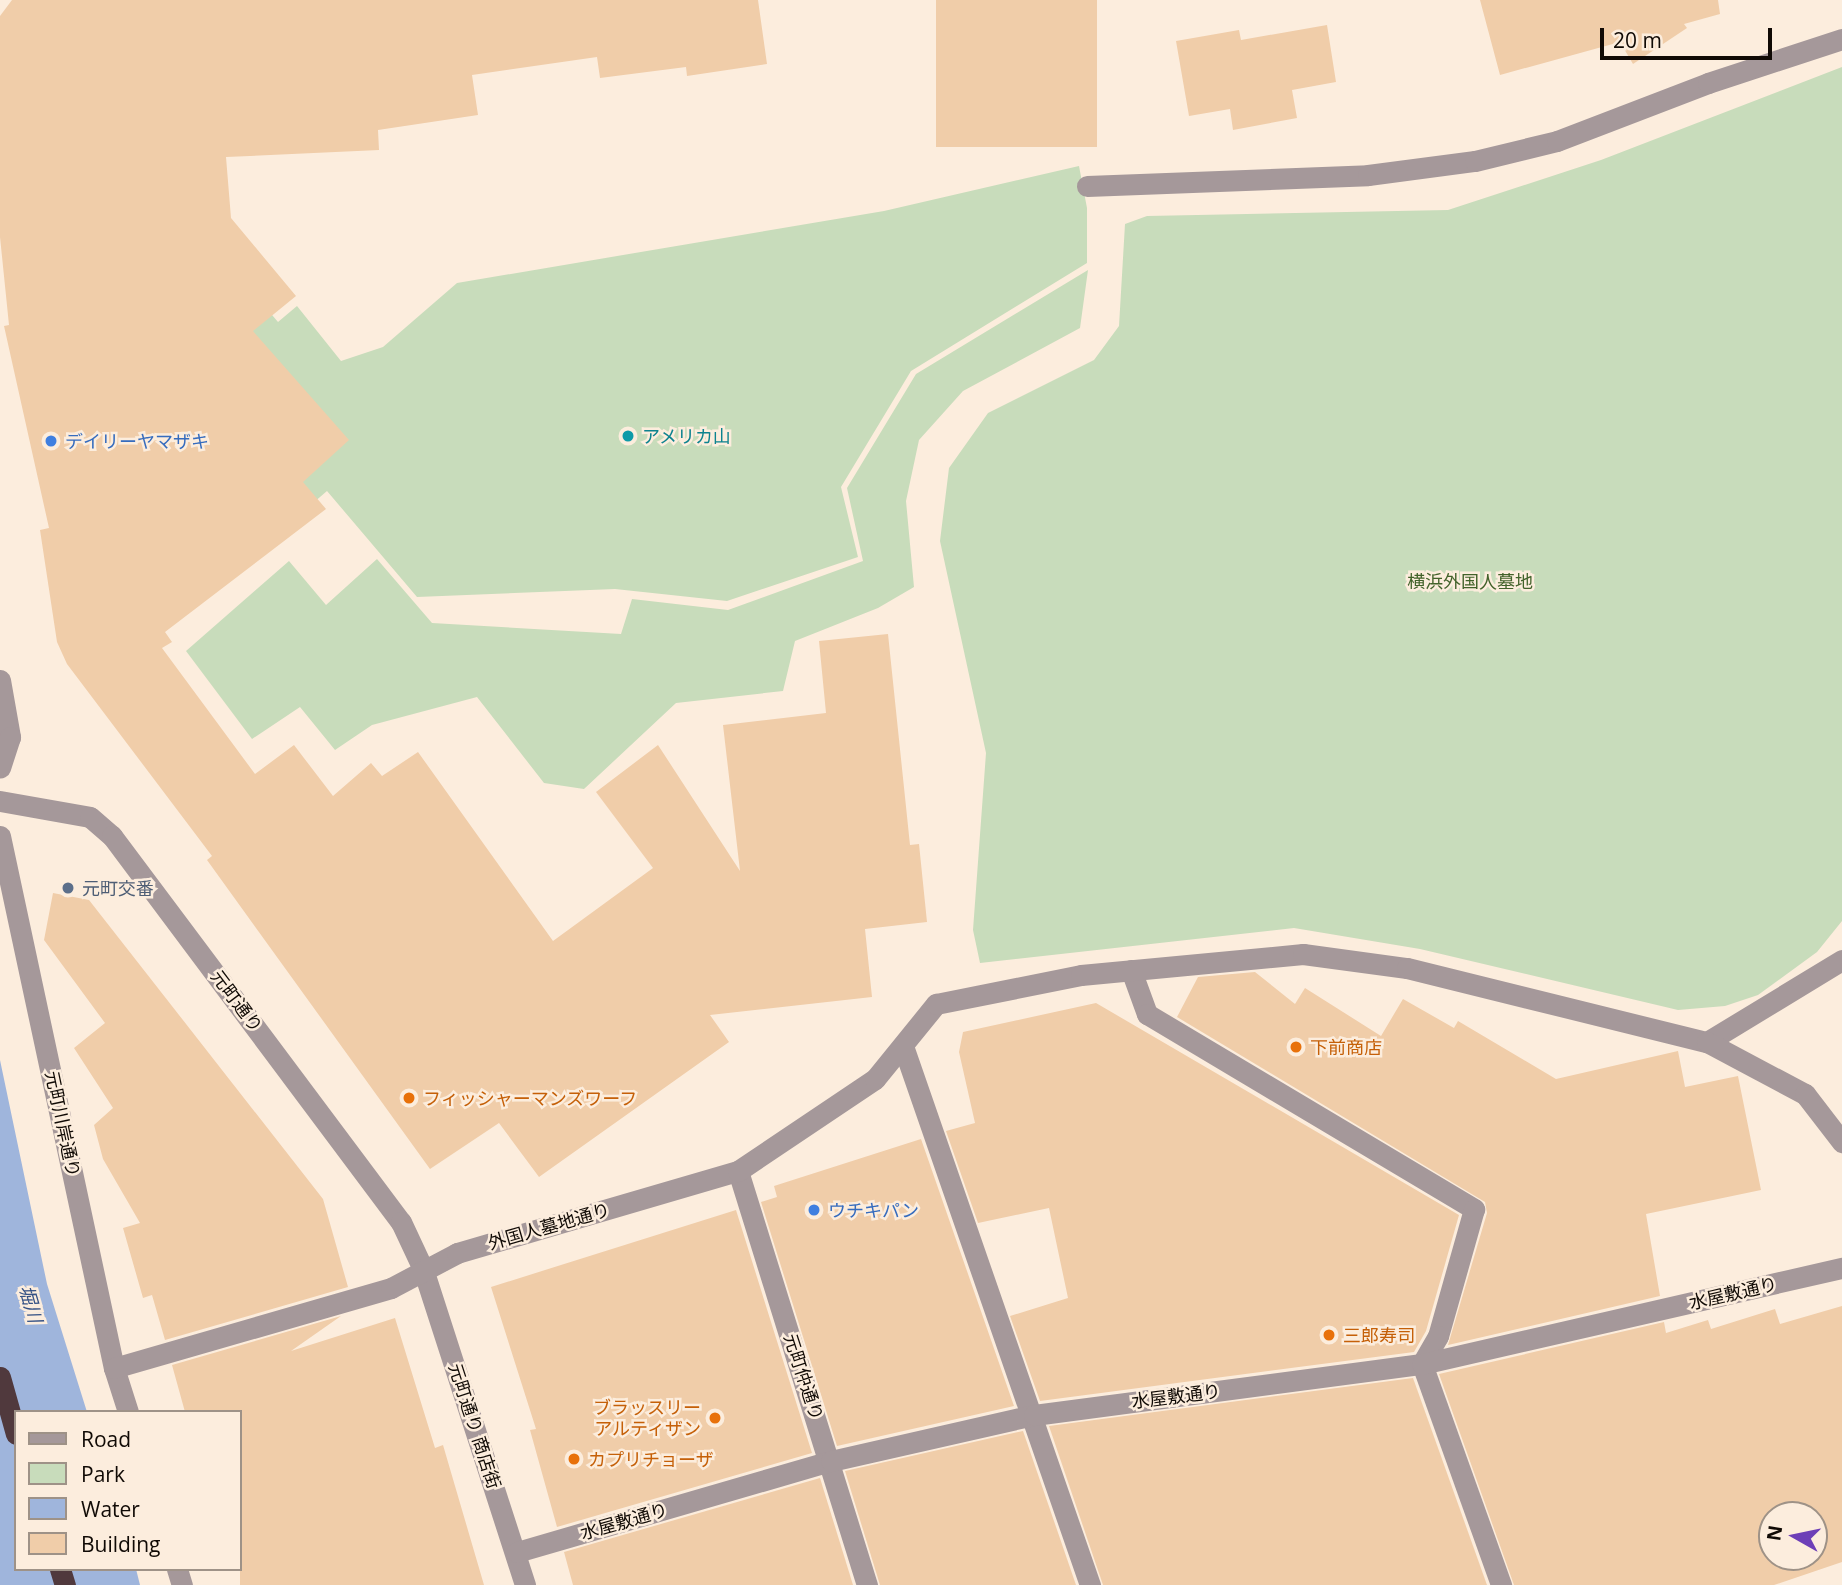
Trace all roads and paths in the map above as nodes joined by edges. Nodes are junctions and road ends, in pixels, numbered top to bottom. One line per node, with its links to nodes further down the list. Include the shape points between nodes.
1 (1842, 39): 2 (street, via 1708,83 1557,141 1475,161 1368,175)
2 (1087, 186)
3 (0, 680): 4 (street, via 9,737)
4 (0, 767)
5 (0, 801): 14 (street, 元町通り, via 90,817 112,836 401,1222)
6 (0, 836): 16 (street, 元町川岸通り)
7 (1842, 960): 9 (street)
8 (1131, 971): 9 (street, via 1303,954 1407,968); 10 (street, 外国人墓地通り, via 1081,975 936,1004); 15 (street, via 1147,1014 1474,1209 1438,1336)
9 (1707, 1042): 11 (street, via 1805,1094)
10 (903, 1046): 12 (street, 外国人墓地通り, via 875,1079); 19 (street)
11 (1842, 1142)
12 (738, 1171): 14 (street, 外国人墓地通り, via 457,1253); 21 (street, 元町仲通り)
13 (1842, 1268): 15 (street, 水屋敷通り)
14 (423, 1269): 16 (street, 外国人墓地通り, via 391,1288); 22 (street, 元町通り 商店街)
15 (1422, 1364): 19 (street, 水屋敷通り); 26 (street)
16 (114, 1368): 18 (street, 元町川岸通り)
17 (0, 1377): 20 (highway)
18 (127, 1410)
19 (1034, 1415): 21 (street, 水屋敷通り); 25 (street)
20 (14, 1427)
21 (831, 1461): 22 (street, 水屋敷通り); 24 (street, 元町仲通り)
22 (517, 1552): 23 (street, 元町通り 商店街)
23 (525, 1585)
24 (867, 1585)
25 (1090, 1585)
26 (1501, 1585)

